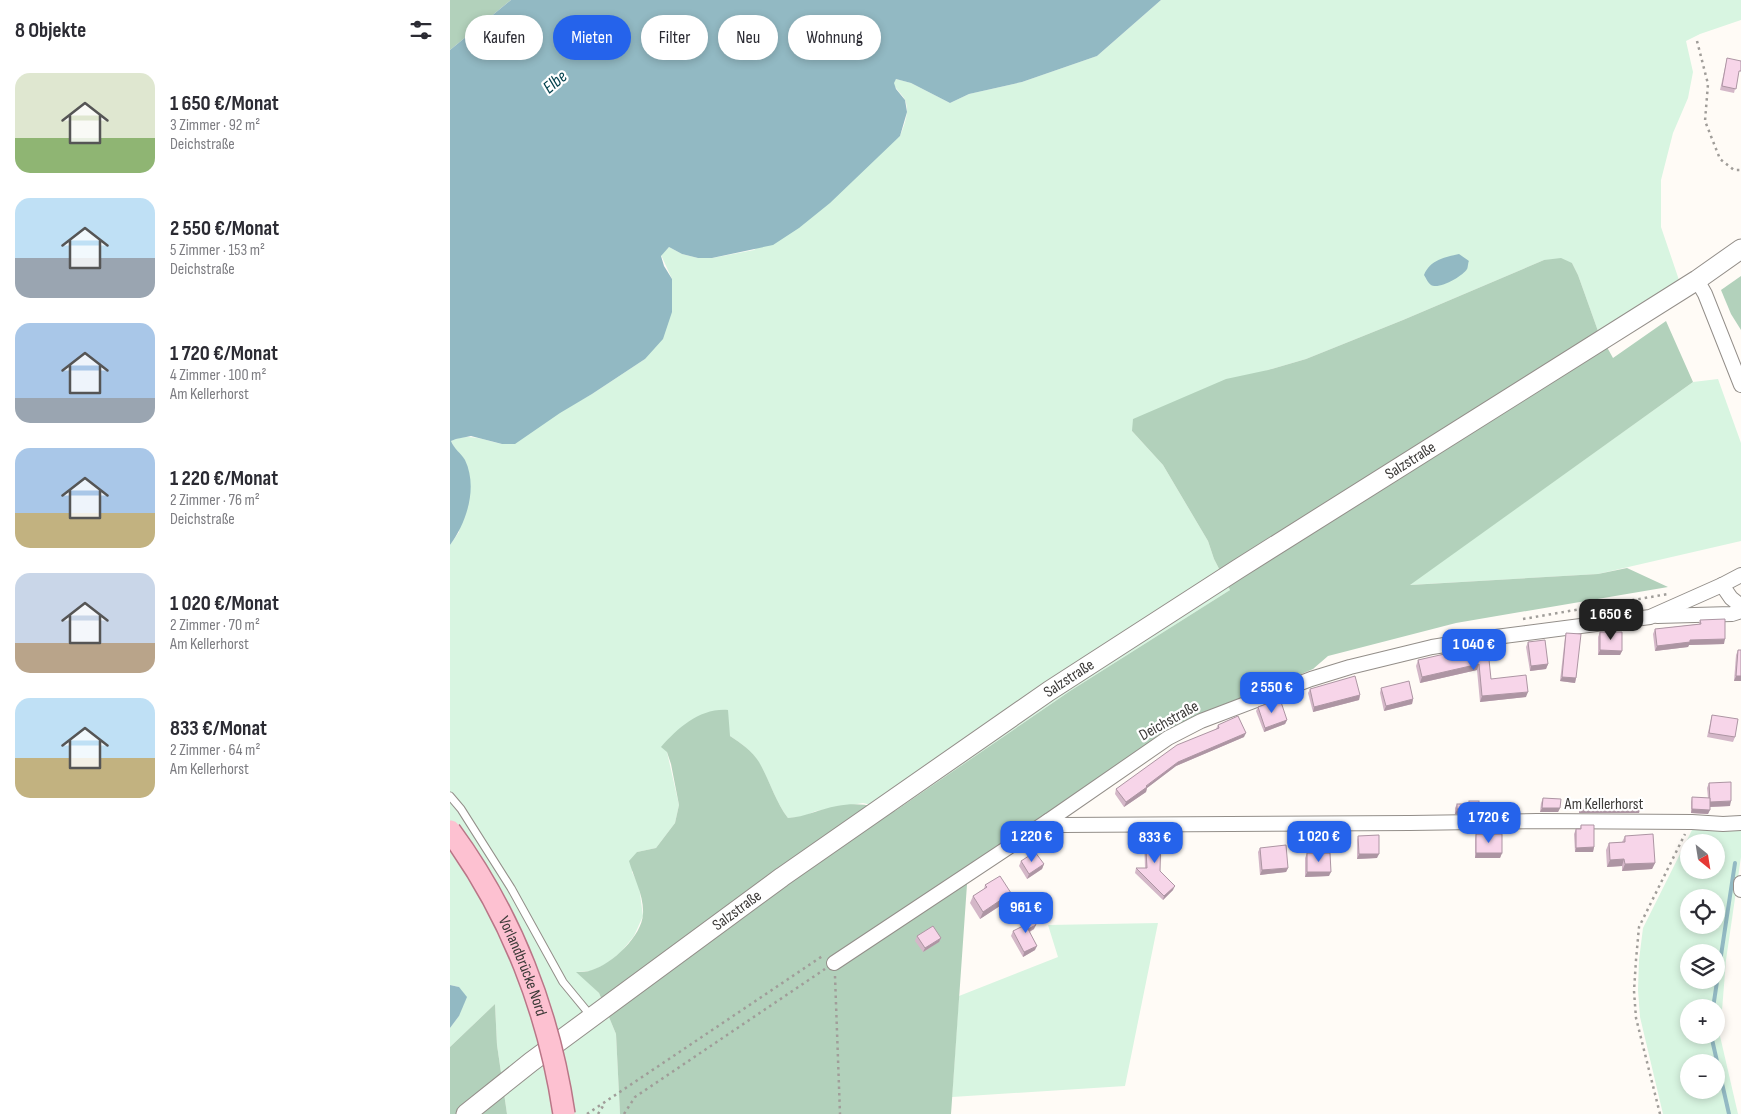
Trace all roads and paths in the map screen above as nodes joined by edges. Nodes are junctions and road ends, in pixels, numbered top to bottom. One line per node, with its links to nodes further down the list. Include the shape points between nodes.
1 (1697, 41): 2 (path, via 1708,84 1705,121 1720,160 1734,170)
2 (1741, 170)
3 (1741, 249): 4 (street, Salzstraße)
4 (1697, 280): 5 (street); 21 (street, Salzstraße, via 1049,691 782,877)
5 (1741, 386)
6 (1741, 575): 7 (street, Deichstraße)
7 (1722, 586): 9 (street); 11 (street, Deichstraße)
8 (1677, 593): 12 (path)
9 (1741, 606)
10 (1741, 611): 11 (street)
11 (1650, 617): 14 (street, Deichstraße, via 1432,647 1311,679 1201,721 1168,738)
12 (1519, 620)
13 (450, 796): 21 (lane, via 512,888 563,982)
14 (1048, 821): 15 (street, Am Kellerhorst, via 1063,825); 20 (street, Deichstraße)
15 (1692, 822): 16 (street, Am Kellerhorst); 29 (path, via 1639,927 1634,990 1636,1018)
16 (1741, 823)
17 (450, 831): 24 (main road, Vorlandbrücke Nord, bridge, via 480,874 516,943 543,1018 555,1061)
18 (1741, 883): 19 (street)
19 (1741, 890)
20 (832, 957): 22 (path); 27 (path, via 635,1097); 28 (path)
21 (592, 1017): 23 (street, Salzstraße)
22 (606, 1101): 25 (path); 26 (path)
23 (466, 1114)
24 (564, 1114)
25 (587, 1114)
26 (598, 1114)
27 (624, 1114)
28 (840, 1114)
29 (1660, 1114)

